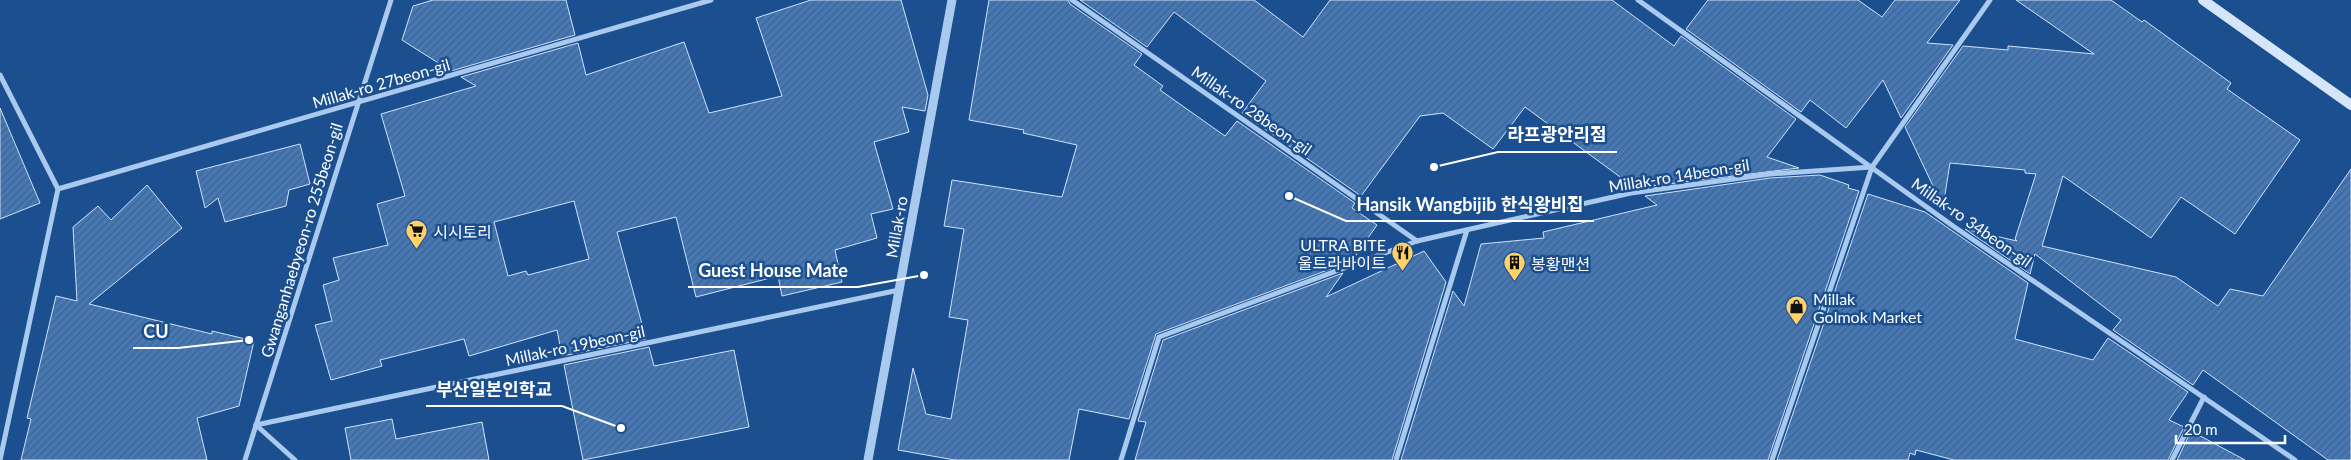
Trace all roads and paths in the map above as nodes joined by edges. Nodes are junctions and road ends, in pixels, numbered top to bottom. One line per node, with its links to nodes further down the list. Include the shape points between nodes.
1 (390, 0): 9 (street, Gwanganhaebyeon-ro 255beon-gil)
2 (711, 0): 9 (street, Millak-ro 27beon-gil)
3 (952, 0): 15 (street, Millak-ro)
4 (1072, 0): 14 (street, Millak-ro 28beon-gil)
5 (1638, 0): 11 (street, Millak-ro 34beon-gil)
6 (1990, 0): 11 (street)
7 (2202, 0): 10 (main road)
8 (0, 75): 12 (street)
9 (357, 103): 12 (street, Millak-ro 27beon-gil); 17 (street, Gwanganhaebyeon-ro 255beon-gil)
10 (2351, 105)
11 (1872, 167): 13 (street, Millak-ro 14beon-gil, via 1770,174 1632,193); 16 (street, Millak-ro 34beon-gil); 24 (street)
12 (58, 190): 18 (street)
13 (1466, 230): 14 (street, Millak-ro 14beon-gil); 23 (street)
14 (1417, 241): 22 (street, Millak-ro 14beon-gil, via 1160,337)
15 (900, 290): 17 (street, Millak-ro 19beon-gil); 21 (street, Millak-ro)
16 (2204, 397): 25 (street); 26 (street, Millak-ro 34beon-gil)
17 (256, 425): 19 (street, Gwanganhaebyeon-ro 255beon-gil); 20 (street)
18 (0, 460)
19 (245, 460)
20 (295, 460)
21 (868, 460)
22 (1121, 460)
23 (1396, 460)
24 (1772, 460)
25 (2172, 460)
26 (2295, 460)

